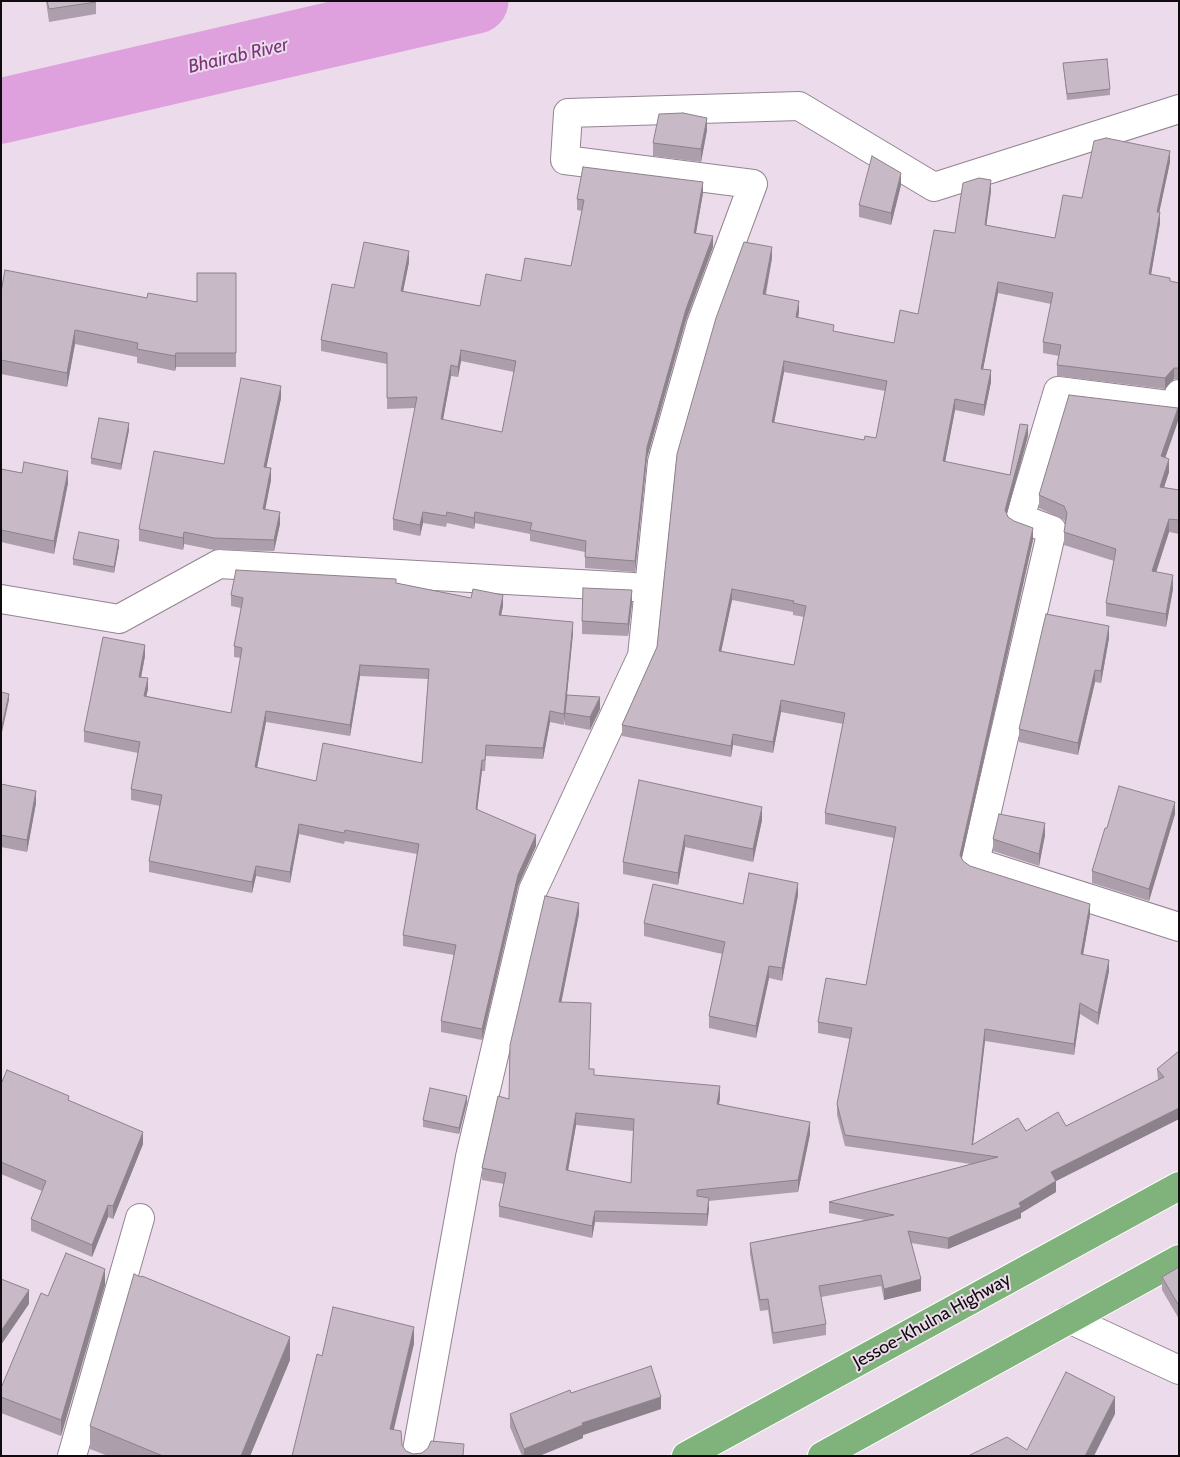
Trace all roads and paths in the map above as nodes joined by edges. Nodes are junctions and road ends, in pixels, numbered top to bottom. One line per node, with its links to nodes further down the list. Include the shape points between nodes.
1 (1179, 109): 12 (street, via 934,187 799,106 568,113 565,160 752,184 701,324 662,462 642,656 533,890 470,1157)
2 (1178, 402): 5 (street, via 1058,391 1020,518 1052,530 975,862)
3 (632, 587): 4 (street, via 220,564 119,619)
4 (1, 599)
5 (1179, 928)
6 (1179, 1186): 13 (highway, Jessoe-Khulna Highway)
7 (140, 1218): 11 (street)
8 (1179, 1259): 9 (highway)
9 (1069, 1319): 10 (street); 14 (highway)
10 (1179, 1370)
11 (72, 1456)
12 (416, 1456)
13 (686, 1456)
14 (822, 1456)

